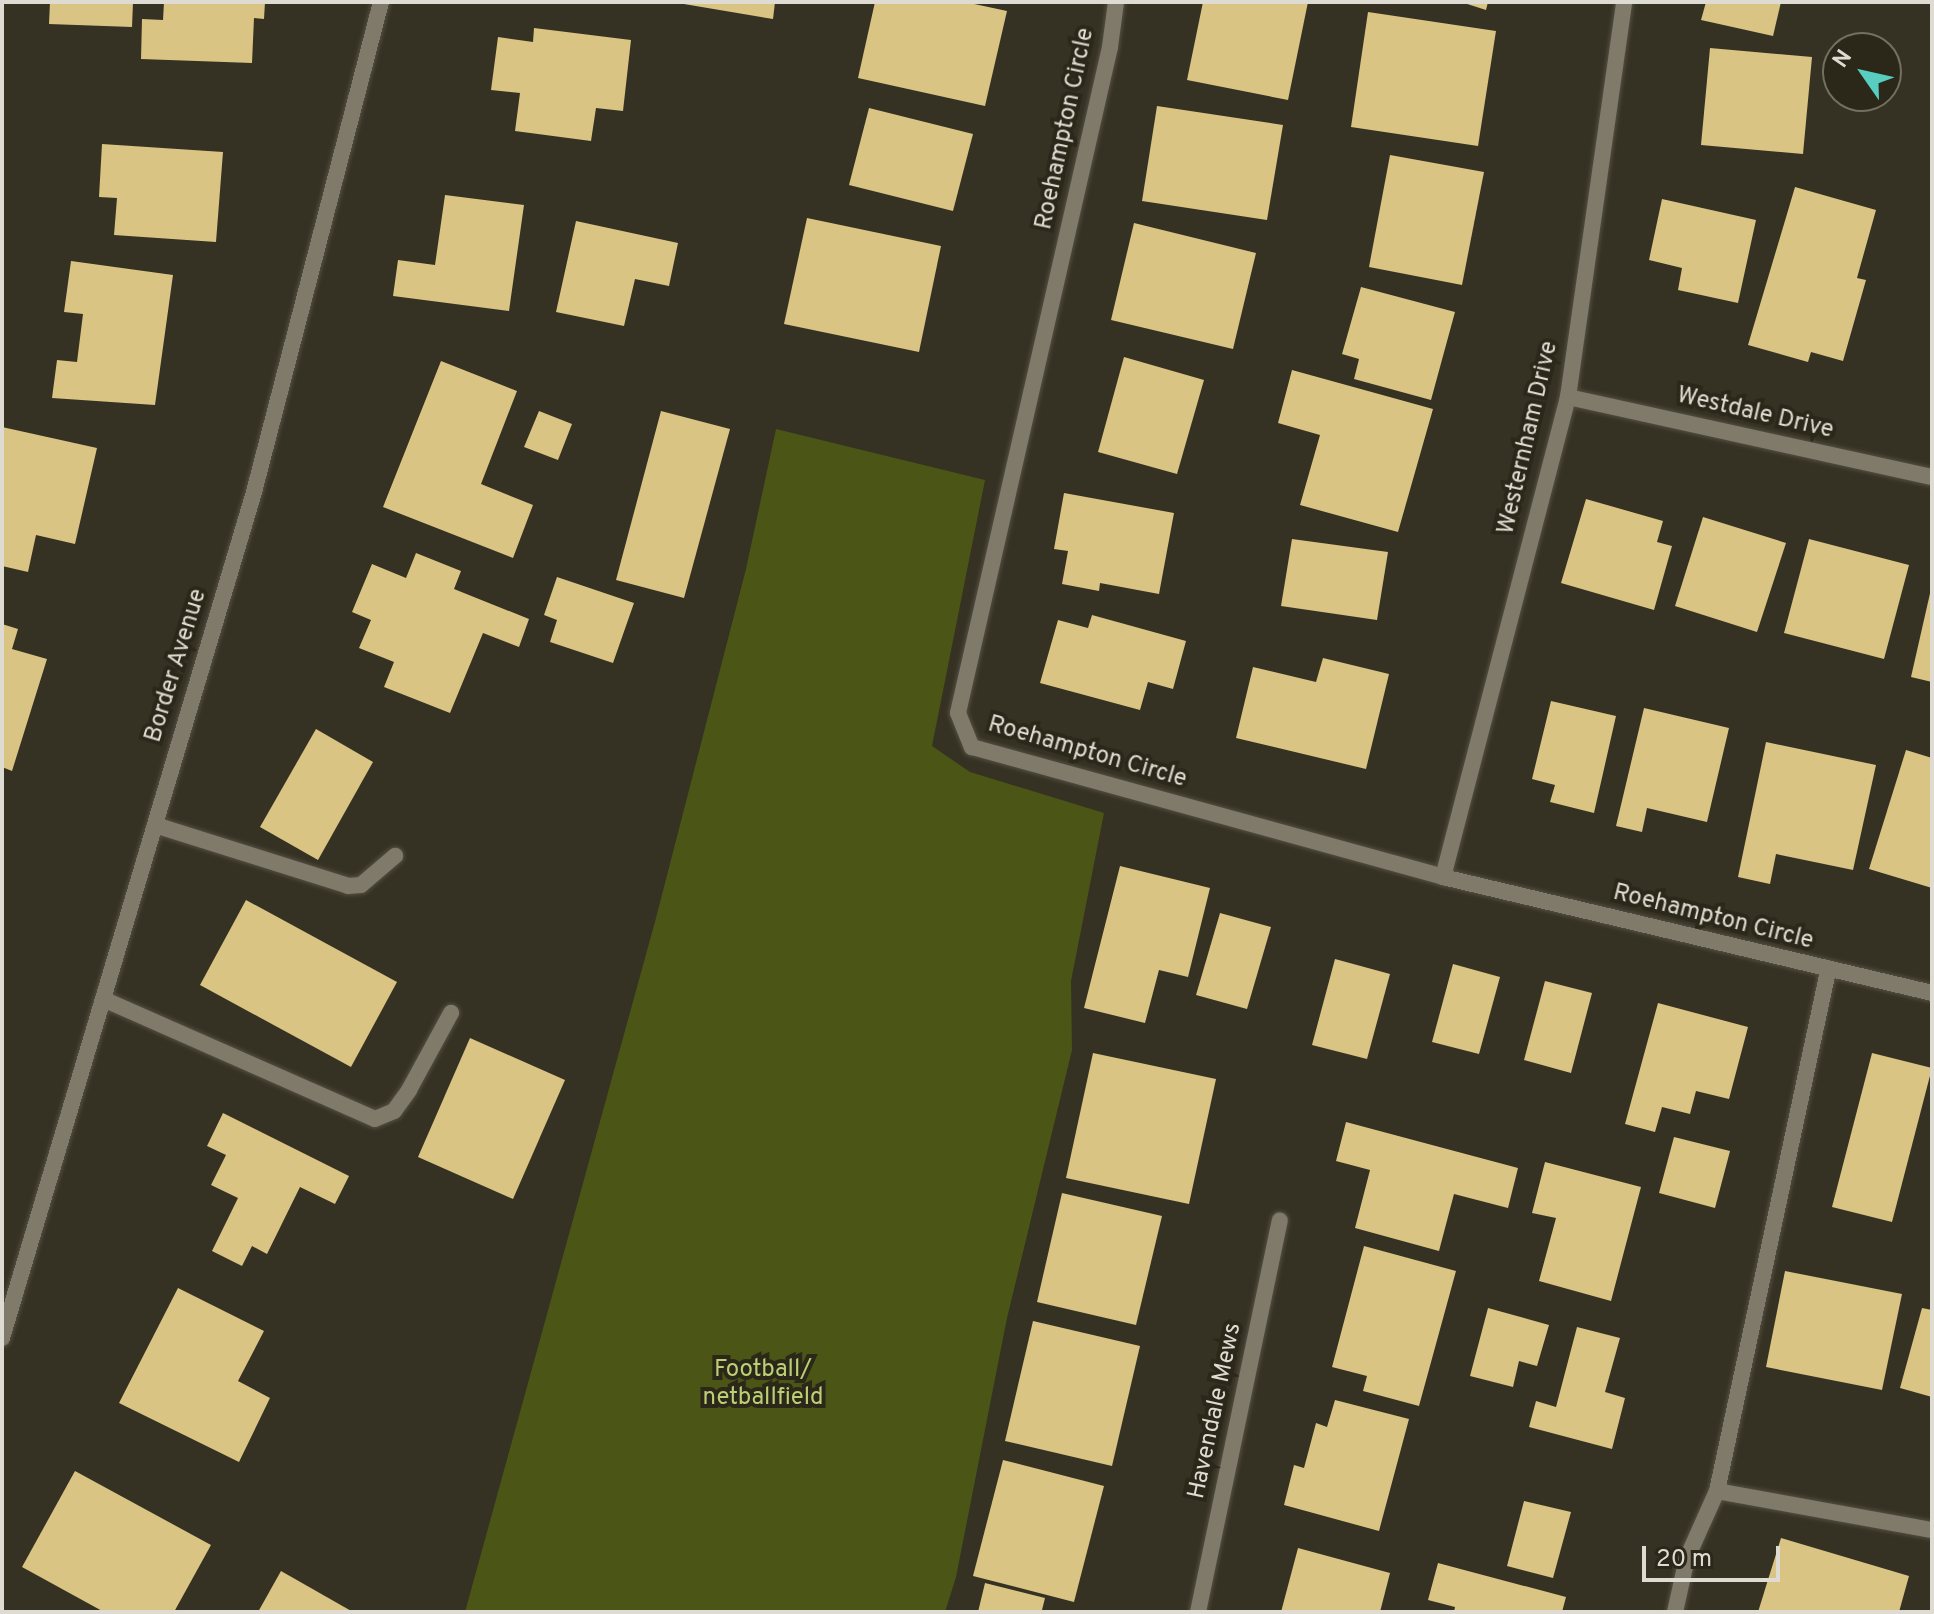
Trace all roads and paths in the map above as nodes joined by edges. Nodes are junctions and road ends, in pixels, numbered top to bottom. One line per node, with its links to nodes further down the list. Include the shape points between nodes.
1 (381, 2): 6 (street, Border Avenue, via 254,492)
2 (1116, 2): 8 (street, Roehampton Circle, via 958,713 960,729 972,747)
3 (1624, 2): 4 (street, Westernham Drive)
4 (1568, 397): 5 (street, Westdale Drive); 8 (street, Westernham Drive)
5 (1932, 477)
6 (155, 825): 7 (street, via 348,886 361,885); 11 (street, Border Avenue)
7 (395, 856)
8 (1443, 877): 9 (street, Roehampton Circle)
9 (1828, 971): 10 (street, Roehampton Circle); 15 (street)
10 (1932, 993)
11 (103, 999): 12 (street, via 375,1119 394,1111); 14 (street, Border Avenue)
12 (451, 1013)
13 (1280, 1221): 17 (street, Havendale Mews)
14 (2, 1338)
15 (1717, 1491): 16 (street); 18 (street, via 1687,1558)
16 (1932, 1530)
17 (1198, 1612)
18 (1675, 1612)

